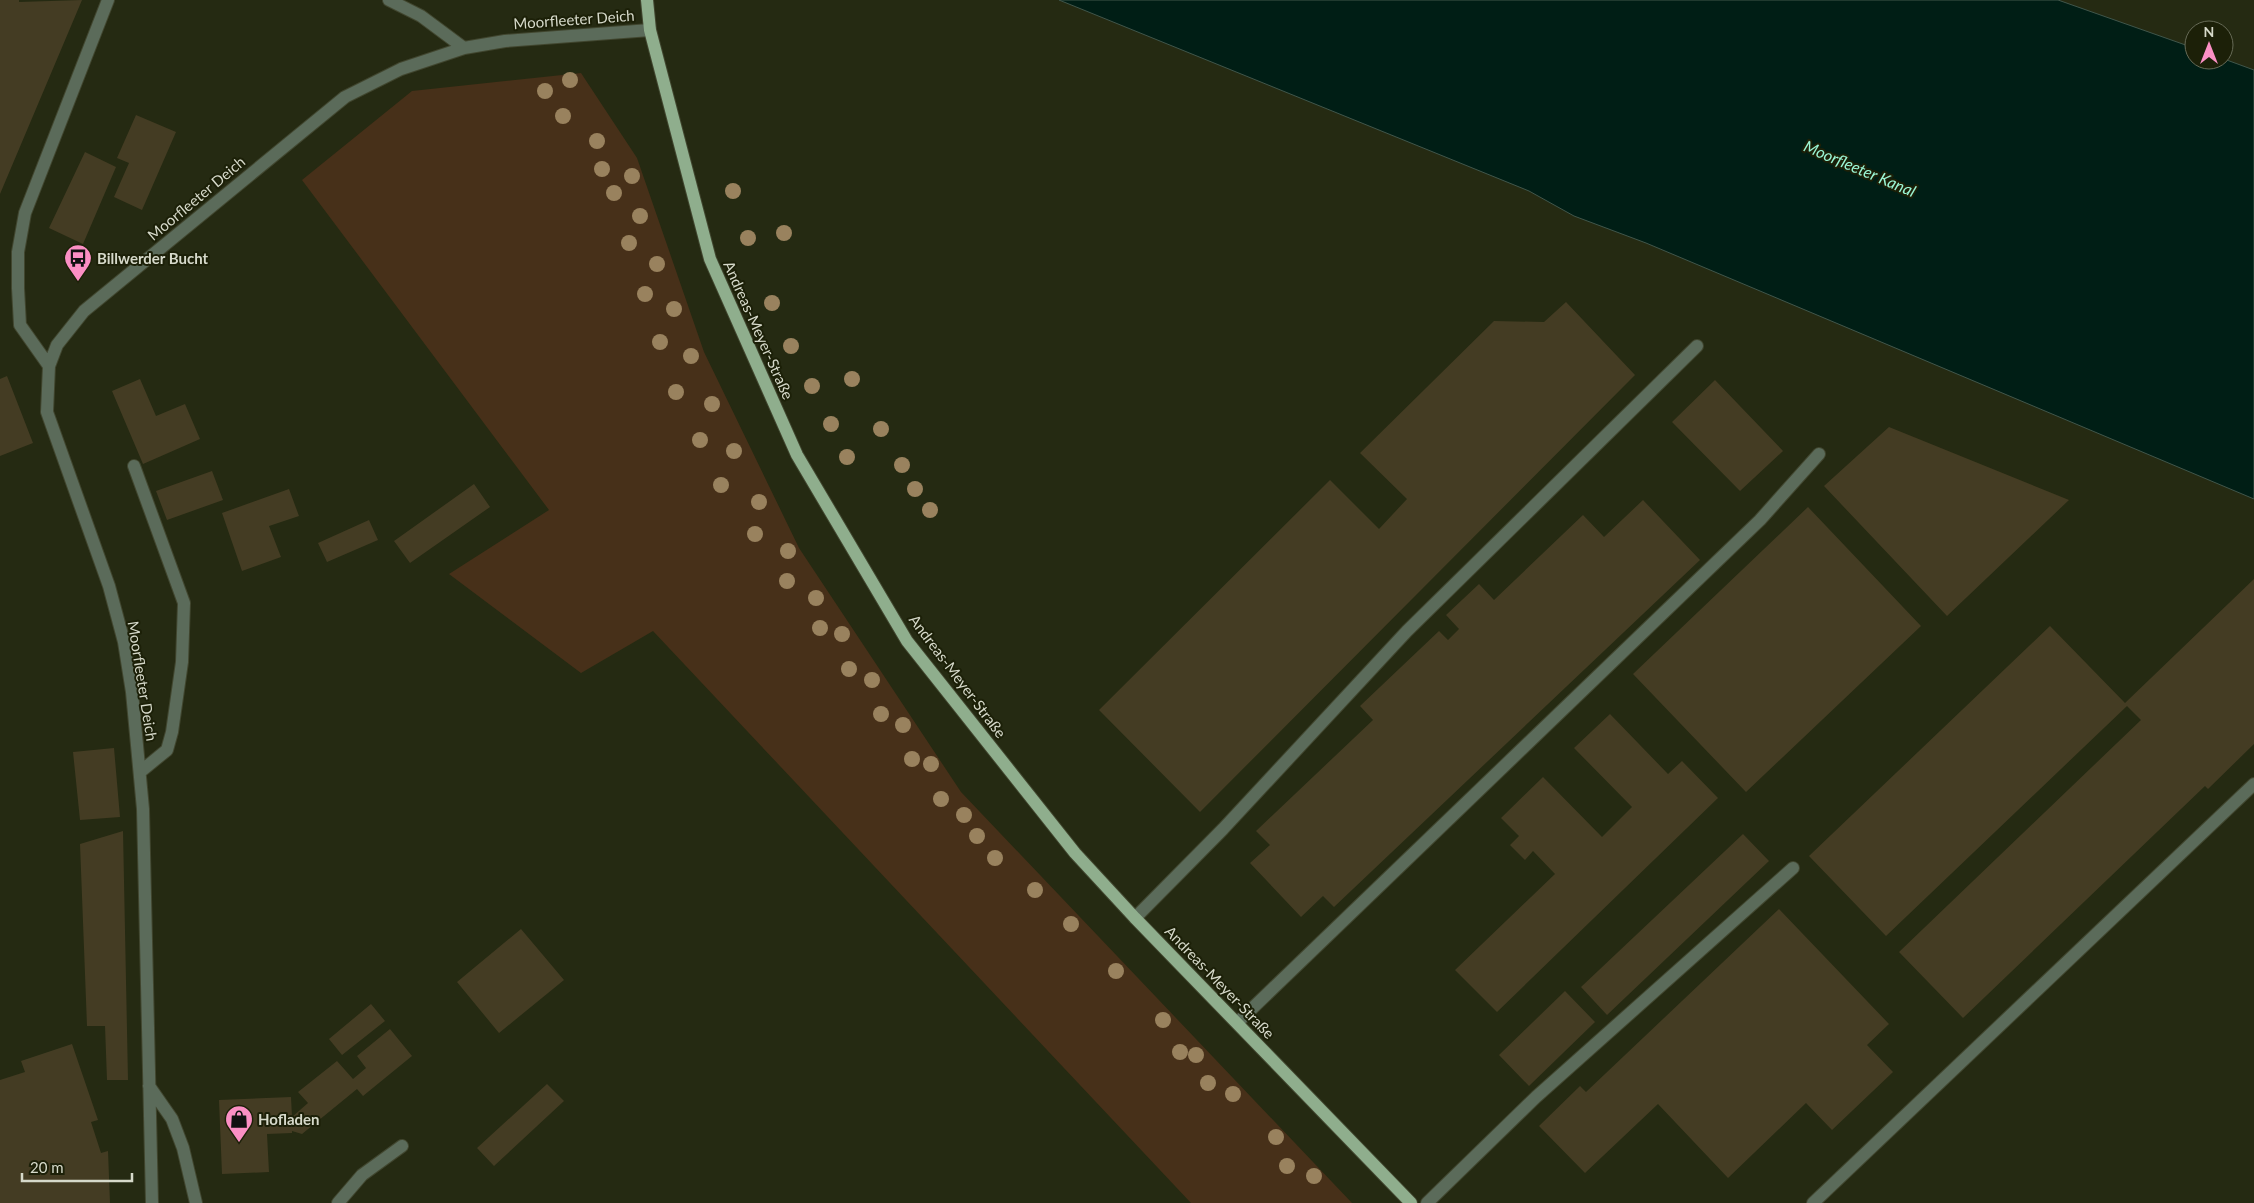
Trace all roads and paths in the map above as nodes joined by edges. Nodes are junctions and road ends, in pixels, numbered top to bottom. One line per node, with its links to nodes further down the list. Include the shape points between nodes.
1 (108, 0): 7 (street, via 25,213 18,252 20,325)
2 (389, 0): 5 (street, via 421,16)
3 (647, 0): 4 (main road, Andreas-Meyer-Straße)
4 (650, 30): 5 (street, Moorfleeter Deich, via 505,41); 13 (main road, Andreas-Meyer-Straße, via 710,259 797,455 907,641 1075,853)
5 (464, 48): 7 (street, Moorfleeter Deich, via 401,69 331,108 84,311 57,345)
6 (1697, 346): 13 (street, via 1407,631 1223,829)
7 (49, 366): 10 (street, Moorfleeter Deich, via 47,412 109,586 124,642)
8 (1819, 454): 14 (street, via 1760,520)
9 (134, 466): 10 (street, Moorfleeter Deich, via 184,603 182,662 172,732 167,750)
10 (140, 772): 15 (street, Moorfleeter Deich, via 146,894)
11 (2254, 784): 22 (street)
12 (1793, 868): 21 (street, via 1536,1097)
13 (1135, 918): 14 (main road, Andreas-Meyer-Straße)
14 (1238, 1022): 20 (main road, Andreas-Meyer-Straße)
15 (149, 1086): 17 (street, Moorfleeter Deich); 18 (street, via 172,1118)
16 (402, 1146): 19 (street, via 362,1175)
17 (152, 1203)
18 (196, 1203)
19 (338, 1203)
20 (1411, 1203)
21 (1427, 1203)
22 (1813, 1203)

